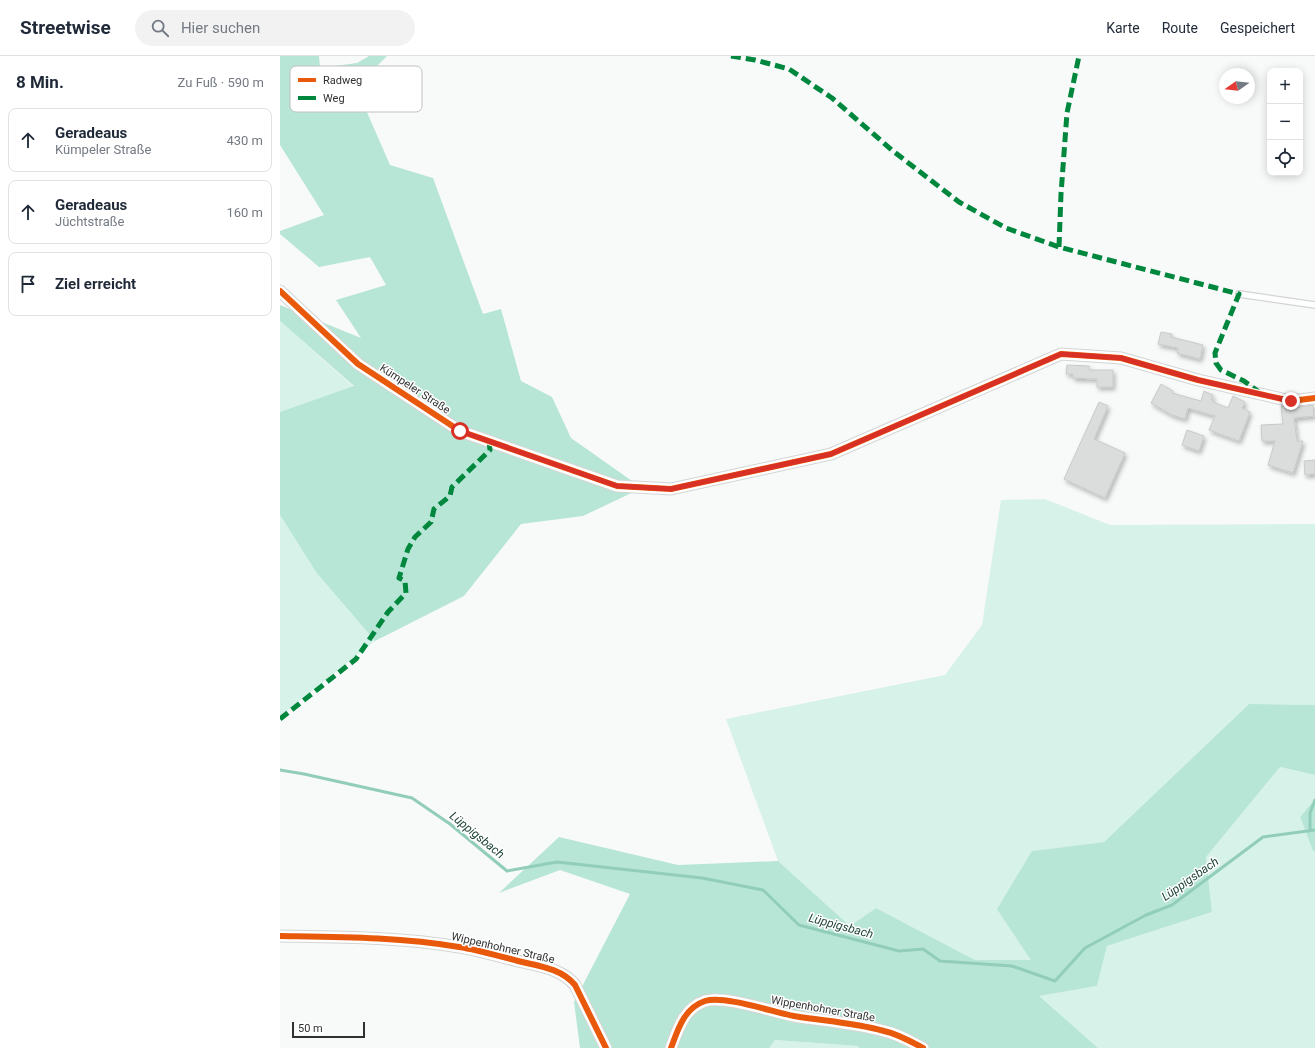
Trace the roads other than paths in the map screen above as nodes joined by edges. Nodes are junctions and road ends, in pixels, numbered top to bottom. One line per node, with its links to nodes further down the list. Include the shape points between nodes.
1 (280, 290): 4 (street, Kümpeler Straße, via 358,364 460,431 617,486 671,489 831,454 1061,354 1121,358 1198,380 1291,401)
2 (1239, 294): 3 (lane)
3 (1315, 305)
4 (1315, 398)
5 (280, 936): 6 (street, Wippenhohner Straße, via 388,939 443,944 556,971 575,985)
6 (606, 1048)
7 (671, 1048): 8 (street, Wippenhohner Straße, via 681,1022 691,1008 715,999 793,1016 884,1031)
8 (923, 1048)

